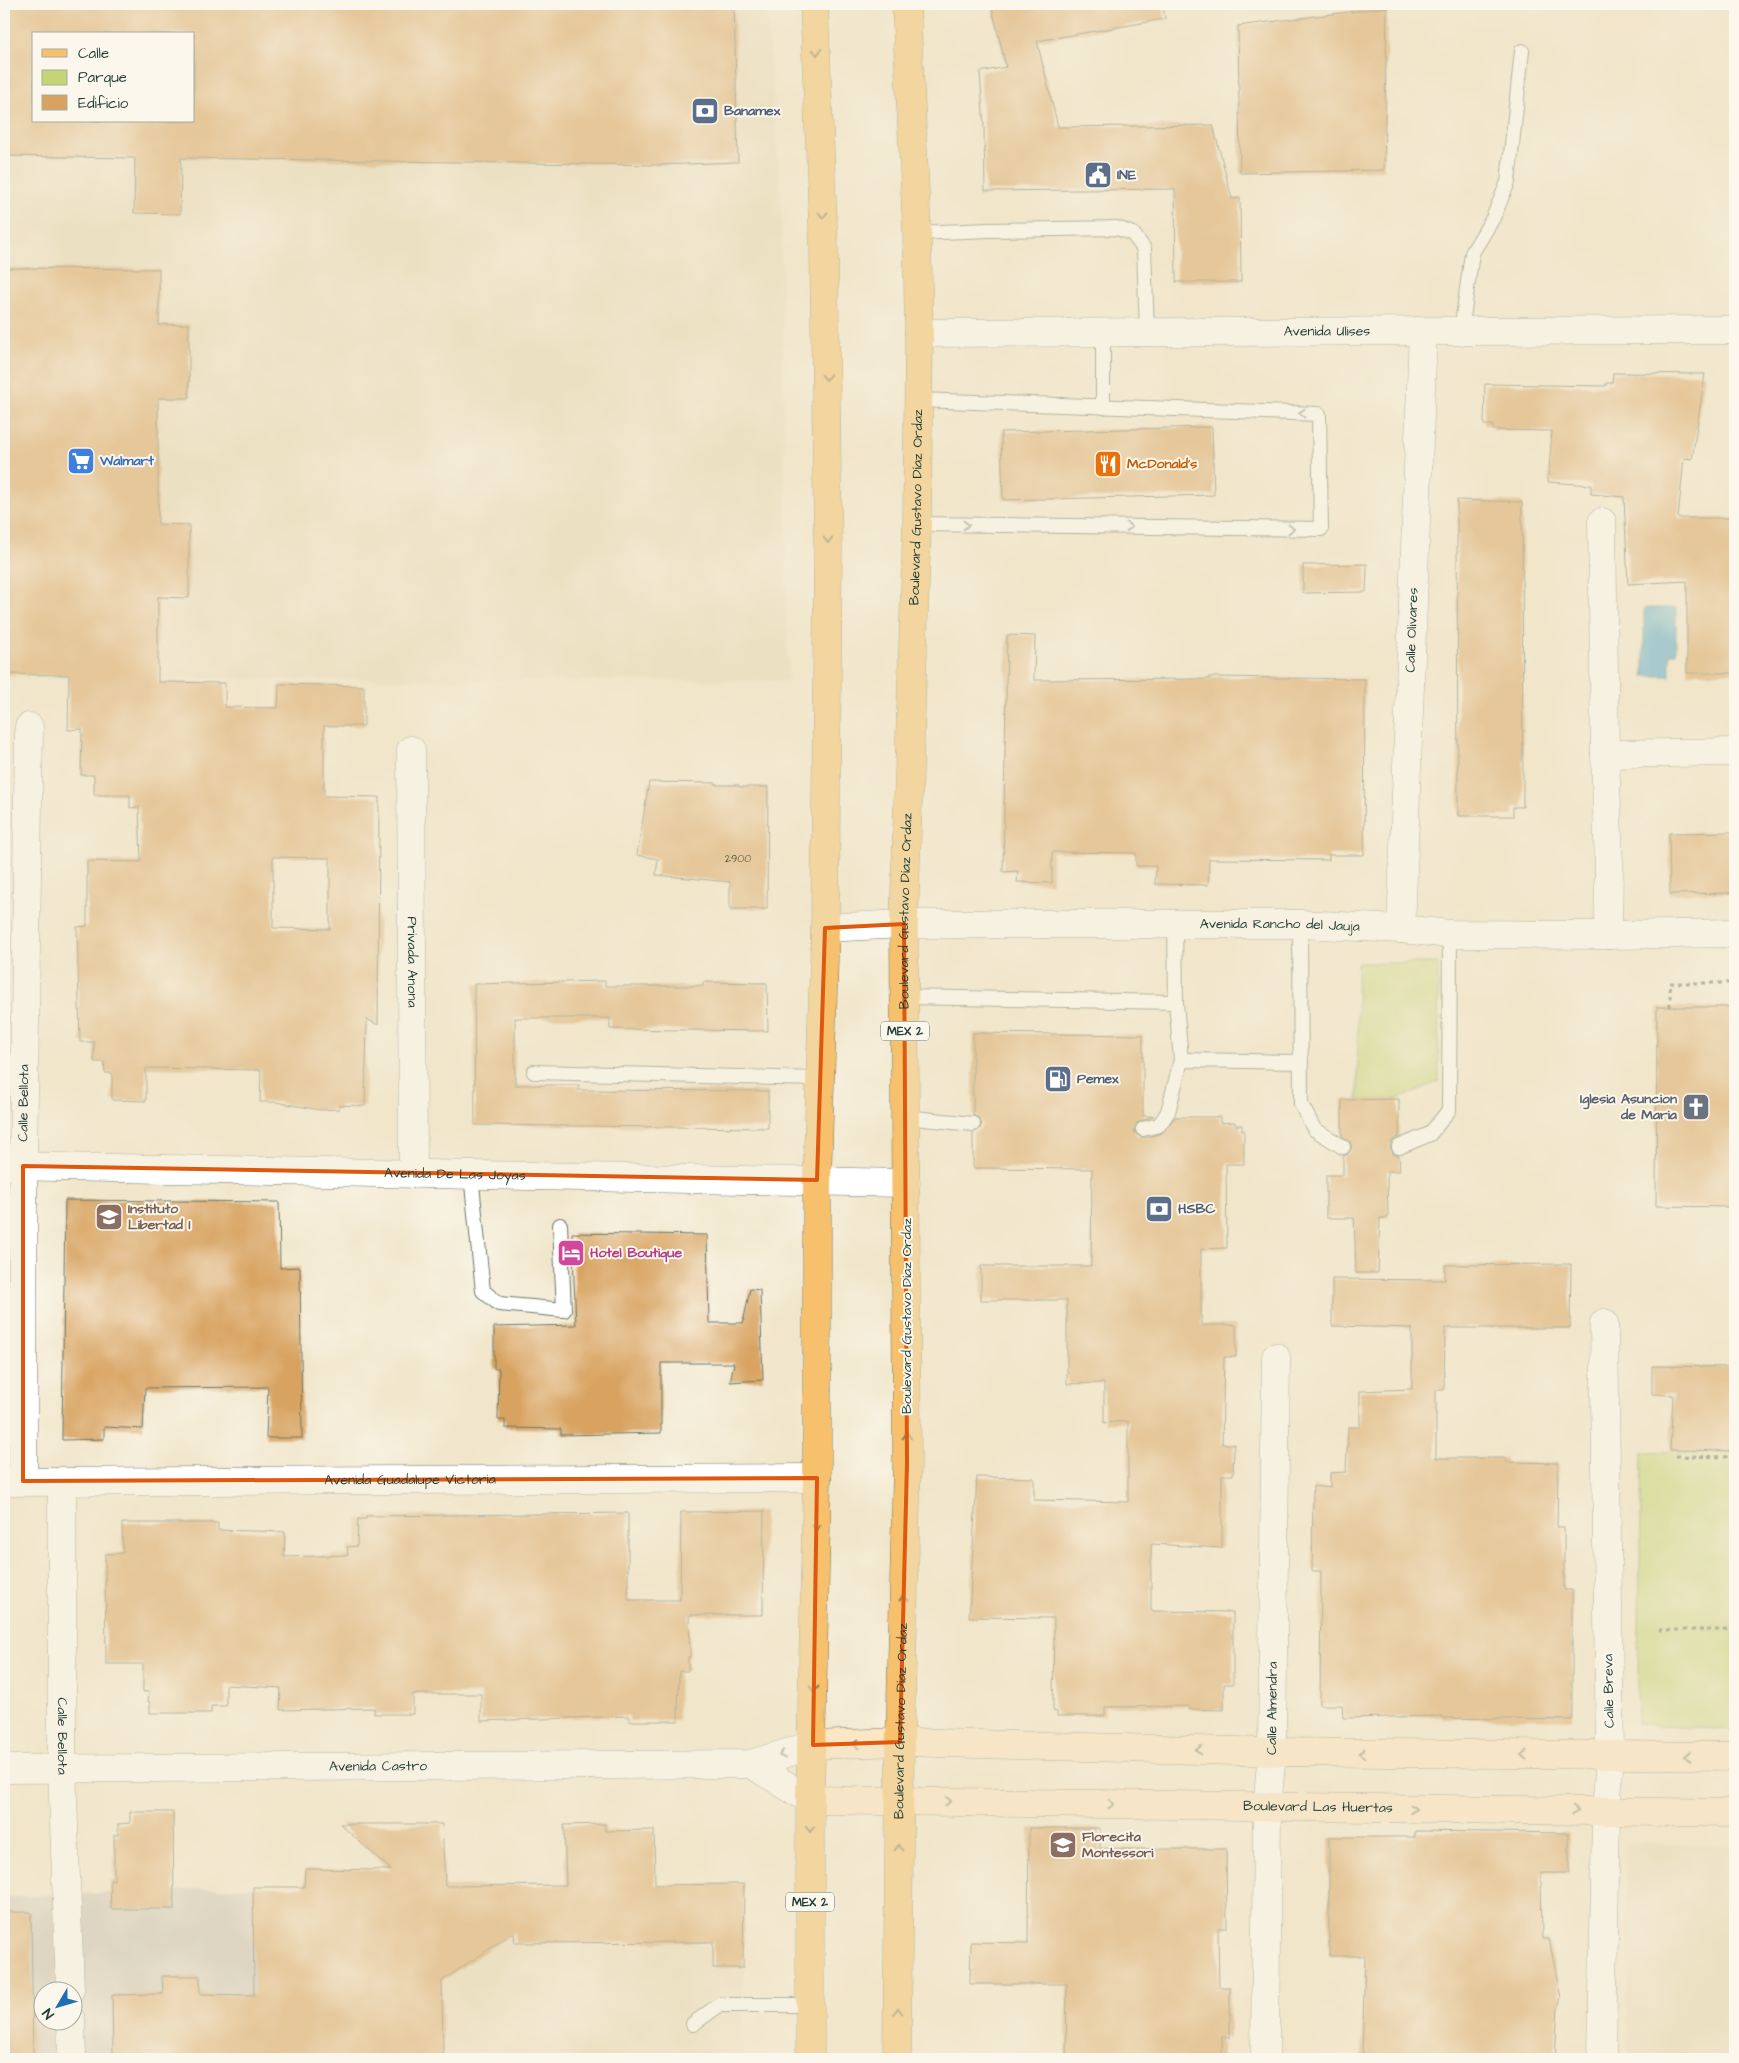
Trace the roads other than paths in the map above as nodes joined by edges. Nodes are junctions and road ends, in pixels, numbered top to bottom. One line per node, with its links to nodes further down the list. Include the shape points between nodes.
1 (814, 4): 22 (main road, MEX 2, one-way to 22, via 824,250 828,548)
2 (906, 4): 4 (main road, Boulevard Gustavo Díaz Ordaz / MEX 2)
3 (1522, 51): 9 (lane, via 1508,182 1493,218 1472,253)
4 (917, 233): 6 (lane, via 1117,228 1133,234 1144,249); 10 (main road, Boulevard Gustavo Díaz Ordaz / MEX 2)
5 (1735, 330): 9 (street, Avenida Ulises)
6 (1147, 331): 7 (street, Avenida Ulises); 8 (street, Avenida Ulises)
7 (1103, 332): 10 (street, Avenida Ulises); 12 (lane)
8 (1423, 332): 9 (street, Avenida Ulises); 23 (street, Calle Olivares)
9 (1461, 332)
10 (918, 333): 11 (main road, Boulevard Gustavo Díaz Ordaz / MEX 2)
11 (918, 400): 12 (lane); 14 (main road, Boulevard Gustavo Díaz Ordaz / MEX 2)
12 (1102, 406): 14 (lane, one-way to 12, via 1321,529 1319,414)
13 (1602, 522): 18 (street)
14 (917, 524): 19 (main road, Boulevard Gustavo Díaz Ordaz / MEX 2)
15 (29, 726): 38 (street, Calle Bellota)
16 (411, 750): 39 (street, Privada Anona)
17 (1735, 752): 18 (street)
18 (1605, 754): 26 (street)
19 (904, 924): 20 (street, Avenida Rancho del Jauja); 22 (street, Avenida Rancho del Jauja); 27 (main road, Boulevard Gustavo Díaz Ordaz / MEX 2)
20 (1175, 924): 21 (street, Avenida Rancho del Jauja); 28 (lane)
21 (1300, 924): 23 (street, Avenida Rancho del Jauja); 30 (lane)
22 (825, 928): 32 (main road, MEX 2)
23 (1401, 929): 25 (street, Avenida Rancho del Jauja)
24 (1735, 933): 26 (street, Avenida Rancho del Jauja)
25 (1450, 934): 26 (street, Avenida Rancho del Jauja); 37 (lane, via 1449,1110 1430,1134)
26 (1608, 935)
27 (905, 997): 28 (lane); 33 (main road, Boulevard Gustavo Díaz Ordaz / MEX 2)
28 (1176, 1002): 29 (lane)
29 (1181, 1060): 30 (lane); 35 (lane, via 1168,1112 1159,1125)
30 (1301, 1062): 36 (lane, via 1301,1104 1314,1129)
31 (534, 1072): 32 (lane)
32 (820, 1079): 41 (main road, MEX 2)
33 (905, 1117): 34 (lane); 42 (main road, Boulevard Gustavo Díaz Ordaz / MEX 2)
34 (973, 1124)
35 (1143, 1129)
36 (1343, 1146)
37 (1399, 1147)
38 (14, 1166): 39 (street, Avenida De Las Joyas); 48 (street, Calle Bellota)
39 (413, 1174): 40 (street, Avenida De Las Joyas)
40 (472, 1175): 41 (street, Avenida De Las Joyas); 43 (lane, via 483,1291 499,1304 564,1310)
41 (817, 1180): 42 (street, Avenida De Las Joyas); 46 (main road, MEX 2)
42 (906, 1183): 49 (main road, Boulevard Gustavo Díaz Ordaz / MEX 2, one-way to 42, via 907,1463)
43 (560, 1224)
44 (1604, 1323): 52 (street, Calle Breva)
45 (1276, 1358): 51 (street, Calle Almendra)
46 (817, 1478): 47 (street, Avenida Guadalupe Victoria); 50 (main road, MEX 2, one-way to 50)
47 (62, 1481): 48 (street, Avenida Guadalupe Victoria); 55 (street, Calle Bellota)
48 (13, 1482)
49 (900, 1742): 50 (main road, one-way to 50); 51 (main road, one-way to 49); 58 (main road, Boulevard Gustavo Díaz Ordaz / MEX 2)
50 (813, 1745): 54 (street, Avenida Castro, one-way to 54); 57 (main road, MEX 2)
51 (1272, 1752): 52 (main road, one-way to 51); 59 (street, Calle Almendra)
52 (1610, 1756): 53 (main road, one-way to 52); 60 (street, Calle Breva)
53 (1735, 1756)
54 (751, 1764): 55 (street, Avenida Castro); 57 (street)
55 (62, 1768): 56 (street, Avenida Castro); 62 (street, Calle Bellota)
56 (4, 1769)
57 (810, 1800): 58 (main road, Boulevard Las Huertas); 63 (main road, MEX 2, one-way to 63)
58 (899, 1801): 59 (main road, Boulevard Las Huertas, one-way to 59); 68 (main road, Boulevard Gustavo Díaz Ordaz / MEX 2, one-way to 58)
59 (1267, 1807): 60 (main road, Boulevard Las Huertas, one-way to 60); 69 (street, Calle Almendra)
60 (1606, 1811): 61 (main road, Boulevard Las Huertas); 70 (street, Calle Breva)
61 (1735, 1813)
62 (70, 1980)
63 (810, 2005): 64 (lane, via 719,2005); 67 (main road, MEX 2)
64 (693, 2024)
65 (71, 2030): 66 (street)
66 (72, 2059)
67 (810, 2059)
68 (898, 2059)
69 (1265, 2059)
70 (1602, 2059)

